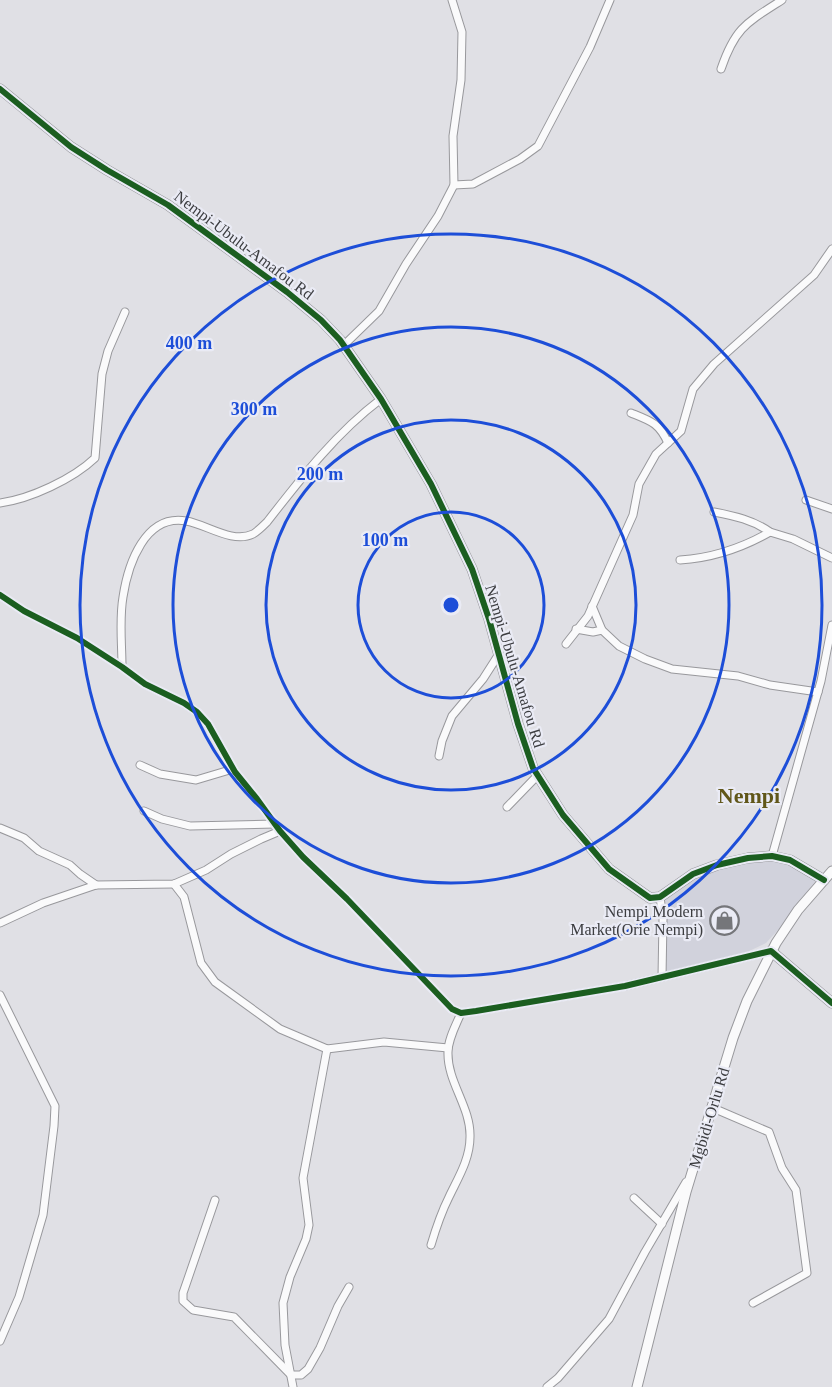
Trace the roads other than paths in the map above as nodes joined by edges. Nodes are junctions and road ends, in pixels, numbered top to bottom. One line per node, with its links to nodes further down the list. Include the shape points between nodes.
1 (452, 0): 6 (street, via 462,32 461,80 453,136)
2 (610, 0): 6 (street, via 538,146 473,184)
3 (782, 0): 4 (street, via 738,31)
4 (721, 69)
5 (0, 89): 9 (street, Nempi-Ubulu-Amafou Rd, via 71,147 168,205 287,292)
6 (454, 185): 9 (street, via 380,311)
7 (832, 249): 12 (street, via 814,275 714,364 693,389 681,431)
8 (125, 312): 14 (street, via 102,374 95,458 80,471 36,493)
9 (345, 345): 10 (street, Nempi-Ubulu-Amafou Rd)
10 (381, 399): 26 (street, Nempi-Ubulu-Amafou Rd, via 431,484 472,569); 27 (street, via 334,440 254,533 233,535 186,520 170,520 148,534 128,574 123,599)
11 (631, 413): 12 (street, via 651,420)
12 (668, 443): 21 (street, via 656,454 639,484 633,515)
13 (806, 500): 15 (street)
14 (0, 503)
15 (832, 509)
16 (714, 512): 17 (street, via 739,517)
17 (770, 532): 18 (street); 19 (street, via 720,554)
18 (832, 558)
19 (680, 560)
20 (0, 595): 27 (street)
21 (592, 606): 23 (street); 24 (street)
22 (832, 625): 28 (street)
23 (576, 629): 24 (street); 25 (street)
24 (602, 630): 28 (street, via 619,646 672,669 738,676)
25 (566, 644)
26 (499, 654): 29 (street, via 452,716); 32 (street, Nempi-Ubulu-Amafou Rd, via 525,746)
27 (122, 667): 31 (street, via 197,712)
28 (818, 692): 38 (street)
29 (439, 756)
30 (140, 765): 31 (street, via 160,774 196,780)
31 (233, 769): 35 (street)
32 (538, 775): 33 (street); 43 (street, Nempi-Ubulu-Amafou Rd, via 563,815 609,869 650,898)
33 (507, 807)
34 (144, 811): 35 (street, via 189,826)
35 (275, 824): 37 (street)
36 (0, 828): 42 (street, via 70,865)
37 (280, 831): 41 (street); 49 (street, via 434,992 452,1010)
38 (772, 856): 40 (street, via 790,860); 43 (street, via 717,865 693,874)
39 (832, 871): 40 (street, Mgbidi-Orlu Rd)
40 (824, 880): 45 (street, Mgbidi-Orlu Rd)
41 (174, 884): 42 (street); 51 (street, via 184,897 201,963 215,982 280,1029)
42 (96, 885): 44 (street)
43 (660, 897): 46 (street)
44 (0, 923)
45 (771, 951): 46 (street); 48 (street); 52 (street, Mgbidi-Orlu Rd, via 733,1038)
46 (662, 977): 49 (street)
47 (0, 995): 60 (street, via 55,1106 43,1215 19,1297)
48 (832, 1003)
49 (461, 1012): 50 (street)
50 (448, 1047): 51 (street, via 384,1042); 57 (street, via 450,1071 470,1134 469,1149)
51 (327, 1049): 61 (street, via 303,1178 309,1225 283,1303)
52 (713, 1108): 53 (street, Mgbidi-Orlu Rd); 59 (street, via 769,1132 782,1168 796,1190 807,1273)
53 (693, 1172): 56 (street); 64 (street, Mgbidi-Orlu Rd)
54 (634, 1198): 56 (street)
55 (215, 1200): 61 (street, via 183,1301 193,1310 234,1317)
56 (662, 1224): 63 (street, via 609,1319)
57 (430, 1245)
58 (349, 1287): 61 (street, via 308,1369 301,1375)
59 (753, 1303)
60 (0, 1341)
61 (291, 1375): 62 (street)
62 (293, 1387)
63 (547, 1387)
64 (637, 1387)

